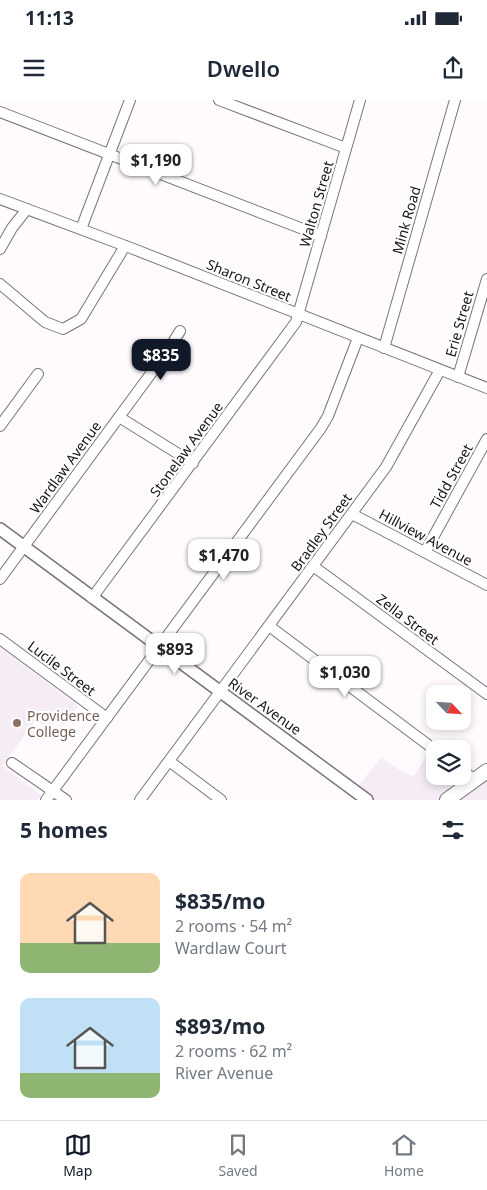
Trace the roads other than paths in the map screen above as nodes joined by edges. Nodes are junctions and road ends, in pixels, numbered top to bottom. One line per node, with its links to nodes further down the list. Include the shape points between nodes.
1 (130, 100): 7 (street)
2 (219, 100): 6 (street)
3 (360, 100): 6 (street, Walton Street)
4 (455, 100): 19 (street, Mink Road)
5 (0, 112): 7 (street)
6 (346, 148): 11 (street, Walton Street)
7 (109, 155): 10 (street); 11 (street)
8 (0, 199): 9 (street, Sharon Street)
9 (27, 209): 10 (street, Sharon Street); 13 (street)
10 (81, 229): 12 (street, Sharon Street)
11 (321, 236): 16 (street, Walton Street)
12 (125, 246): 15 (street, via 82,319 63,329 45,322); 16 (street, Sharon Street)
13 (0, 249)
14 (487, 279): 22 (street, Erie Street)
15 (0, 284)
16 (298, 315): 18 (street, Sharon Street); 27 (street, Stonelaw Avenue)
17 (180, 331): 24 (street)
18 (358, 338): 19 (street, Sharon Street); 38 (street, via 321,428)
19 (384, 348): 20 (street, Sharon Street)
20 (440, 370): 22 (street, Sharon Street); 28 (street, Bradley Street, via 386,467)
21 (38, 374): 25 (street)
22 (458, 377): 23 (street, Sharon Street)
23 (487, 388)
24 (119, 417): 27 (street, Wardlaw Avenue); 30 (street, Wardlaw Avenue)
25 (0, 426)
26 (487, 439): 31 (street, Tidd Street)
27 (193, 463): 35 (street, Stonelaw Avenue)
28 (352, 514): 31 (street, Hillview Avenue); 32 (street, Bradley Street)
29 (0, 529): 30 (street, River Avenue)
30 (24, 547): 33 (street, Wardlaw Avenue); 35 (street, River Avenue)
31 (425, 552): 34 (street, Hillview Avenue)
32 (313, 566): 36 (street, Bradley Street); 40 (street, Zella Street)
33 (0, 579)
34 (487, 585)
35 (92, 598): 38 (street, River Avenue)
36 (269, 626): 39 (street, Bradley Street); 42 (street)
37 (0, 639): 41 (street, Lucile Street)
38 (160, 648): 39 (street, River Avenue); 41 (street)
39 (221, 692): 43 (street, Bradley Street); 53 (street, River Avenue)
40 (487, 694)
41 (107, 718): 48 (street)
42 (426, 743)
43 (169, 761): 51 (street, Bradley Street); 52 (street)
44 (12, 763): 48 (street)
45 (487, 771): 47 (main road)
46 (471, 777): 47 (street)
47 (475, 780): 54 (main road)
48 (53, 791): 49 (street); 50 (street)
49 (46, 800)
50 (66, 800)
51 (140, 800)
52 (221, 800)
53 (367, 800)
54 (447, 800)

